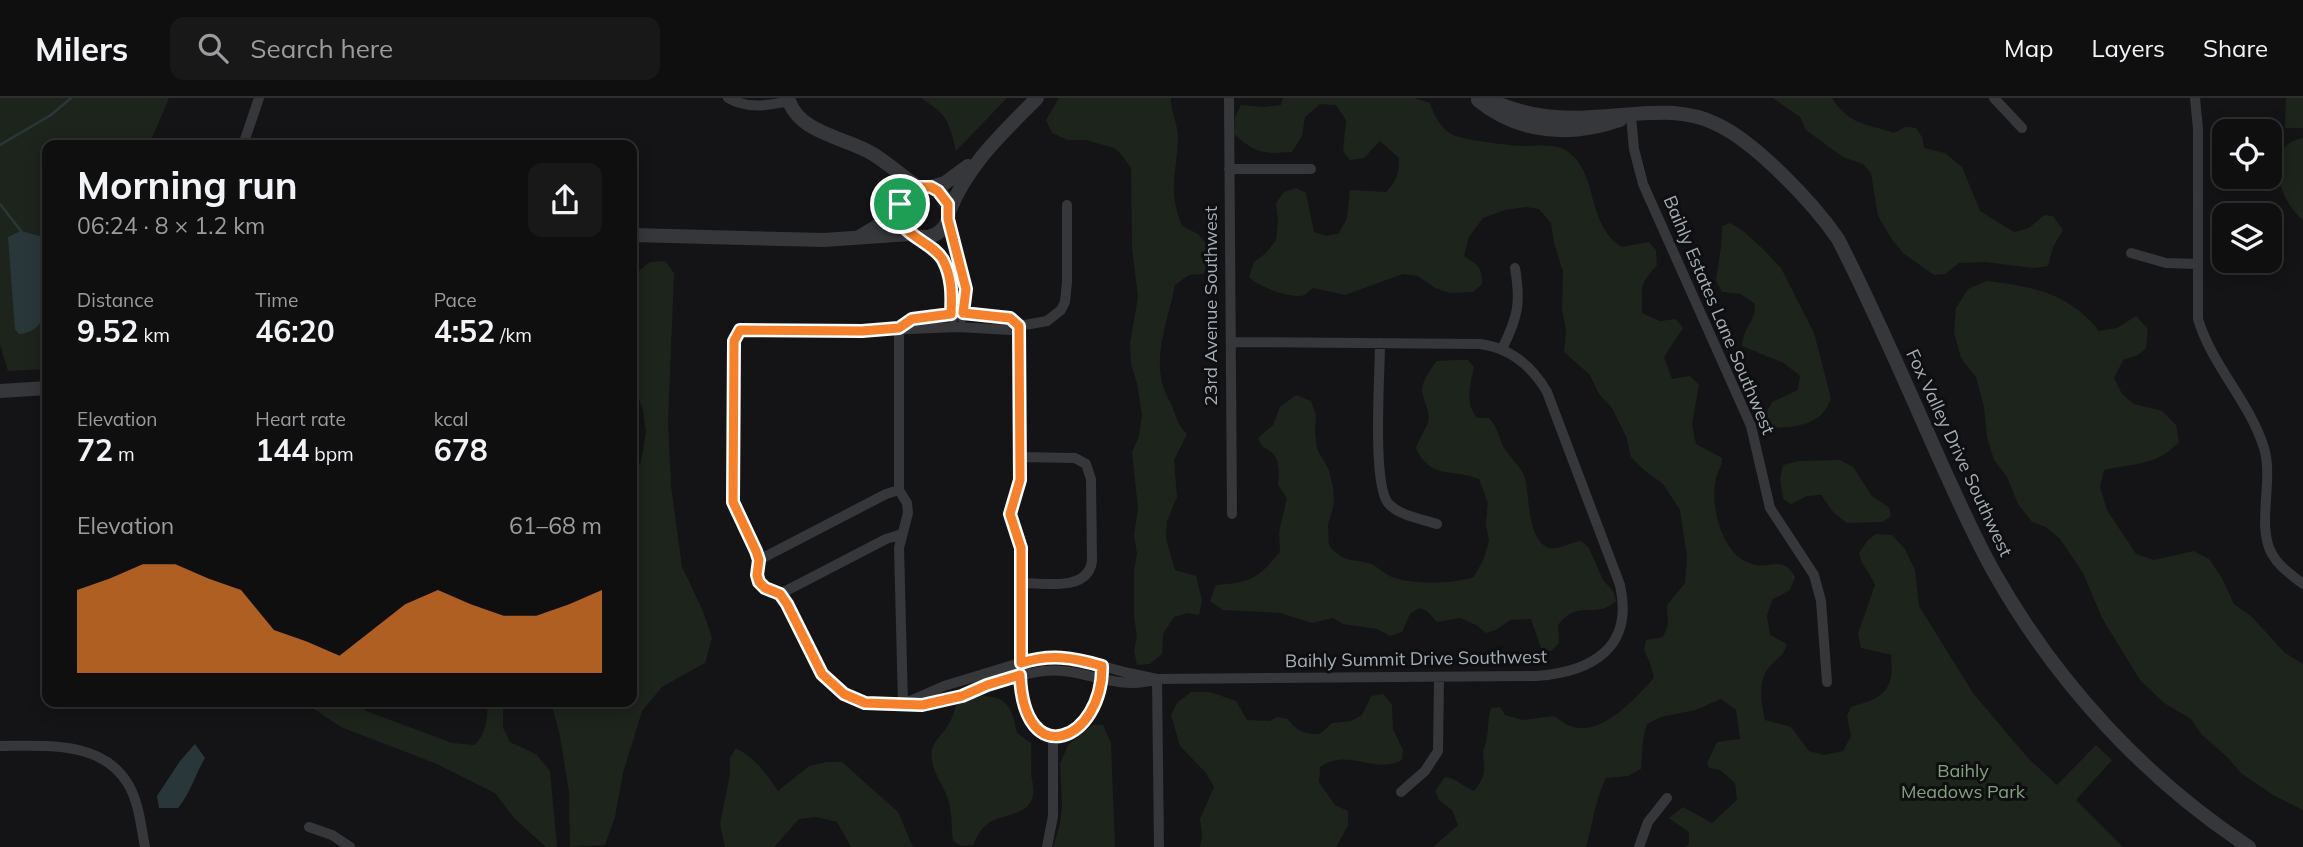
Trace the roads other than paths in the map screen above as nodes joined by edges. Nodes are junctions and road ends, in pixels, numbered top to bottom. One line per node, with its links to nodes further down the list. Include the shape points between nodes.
1 (259, 98): 12 (street)
2 (728, 98): 9 (street, via 762,106)
3 (1037, 98): 13 (street)
4 (1229, 98): 14 (street, 23rd Avenue Southwest)
5 (1475, 98): 10 (street, Fox Valley Drive Southwest, via 1511,121 1553,131 1602,126)
6 (1484, 98): 10 (street, Fox Valley Drive Southwest, via 1543,116)
7 (1994, 98): 11 (street)
8 (2194, 98): 25 (street)
9 (789, 100): 16 (street, via 802,121 868,151)
10 (1632, 116): 51 (street, Baihly Estates Lane Southwest, via 1641,176 1751,426 1770,508 1814,575 1821,601); 63 (street, Fox Valley Drive Southwest, via 1684,115 1724,127 1773,167 1819,216 1853,268 1988,561 2031,632 2114,734 2160,779)
11 (2022, 128)
12 (245, 140)
13 (978, 159): 17 (street, via 945,183); 20 (street, via 957,192)
14 (1229, 169): 15 (street); 32 (street, 23rd Avenue Southwest)
15 (1311, 169)
16 (893, 170): 17 (street); 19 (street)
17 (925, 187): 19 (street, via 904,196); 20 (street, via 944,197)
18 (1067, 205): 29 (street, via 1065,302 1046,321)
19 (899, 207): 22 (street, via 901,223); 23 (street)
20 (949, 216): 22 (street, via 933,236); 27 (street, via 966,289)
21 (637, 235): 23 (street)
22 (914, 235): 23 (street); 28 (street, via 943,259 952,290)
23 (858, 238)
24 (2131, 253): 25 (street, via 2166,263)
25 (2198, 264): 44 (street, via 2202,332 2265,450 2269,547 2280,565)
26 (1515, 268): 34 (street, via 1518,312)
27 (963, 313): 28 (street); 29 (street, via 1010,318); 30 (street)
28 (951, 314): 30 (street); 31 (street, via 912,319)
29 (1019, 326): 30 (street, via 1010,330); 37 (street)
30 (958, 327): 31 (street)
31 (899, 328): 38 (street); 42 (street, via 748,329 737,333 732,494)
32 (1232, 342): 33 (street); 39 (street, 23rd Avenue Southwest)
33 (1380, 343): 34 (street, via 1467,343); 40 (street, via 1383,494 1397,510)
34 (1502, 349): 48 (street, Baihly Summit Drive Southwest, via 1528,365 1548,392 1622,593 1624,617 1608,650 1567,672)
35 (42, 388): 36 (street)
36 (0, 391)
37 (1020, 457): 43 (street, via 1020,480 1010,514 1021,548); 43 (street, via 1082,460 1091,473 1092,492 1088,574 1076,582)
38 (899, 490): 41 (street, via 908,513); 42 (street)
39 (1231, 514)
40 (1437, 524)
41 (902, 534): 45 (street); 52 (street)
42 (759, 560): 45 (street, via 759,582)
43 (1021, 583): 47 (street)
44 (2303, 584)
45 (780, 594): 52 (street, via 814,662 832,685 865,703)
46 (1102, 666): 47 (street, via 1062,656 1039,657); 49 (street); 50 (street)
47 (1021, 669): 49 (street, via 1067,671); 52 (street, via 944,686); 53 (street, via 1029,720 1035,729)
48 (1439, 678): 50 (street, Baihly Summit Drive Southwest); 55 (street, via 1438,751 1425,771)
49 (1102, 679): 50 (street, via 1140,684); 53 (street, via 1081,725)
50 (1157, 679): 61 (street)
51 (1827, 682)
52 (903, 704)
53 (1053, 736): 60 (street, via 1054,816)
54 (0, 746): 58 (street, via 75,749 104,760 130,789)
55 (1401, 792)
56 (1667, 798): 62 (street, via 1648,822)
57 (309, 827): 59 (street)
58 (145, 847)
59 (350, 847)
60 (1047, 847)
61 (1159, 847)
62 (1639, 847)
63 (2249, 847)

